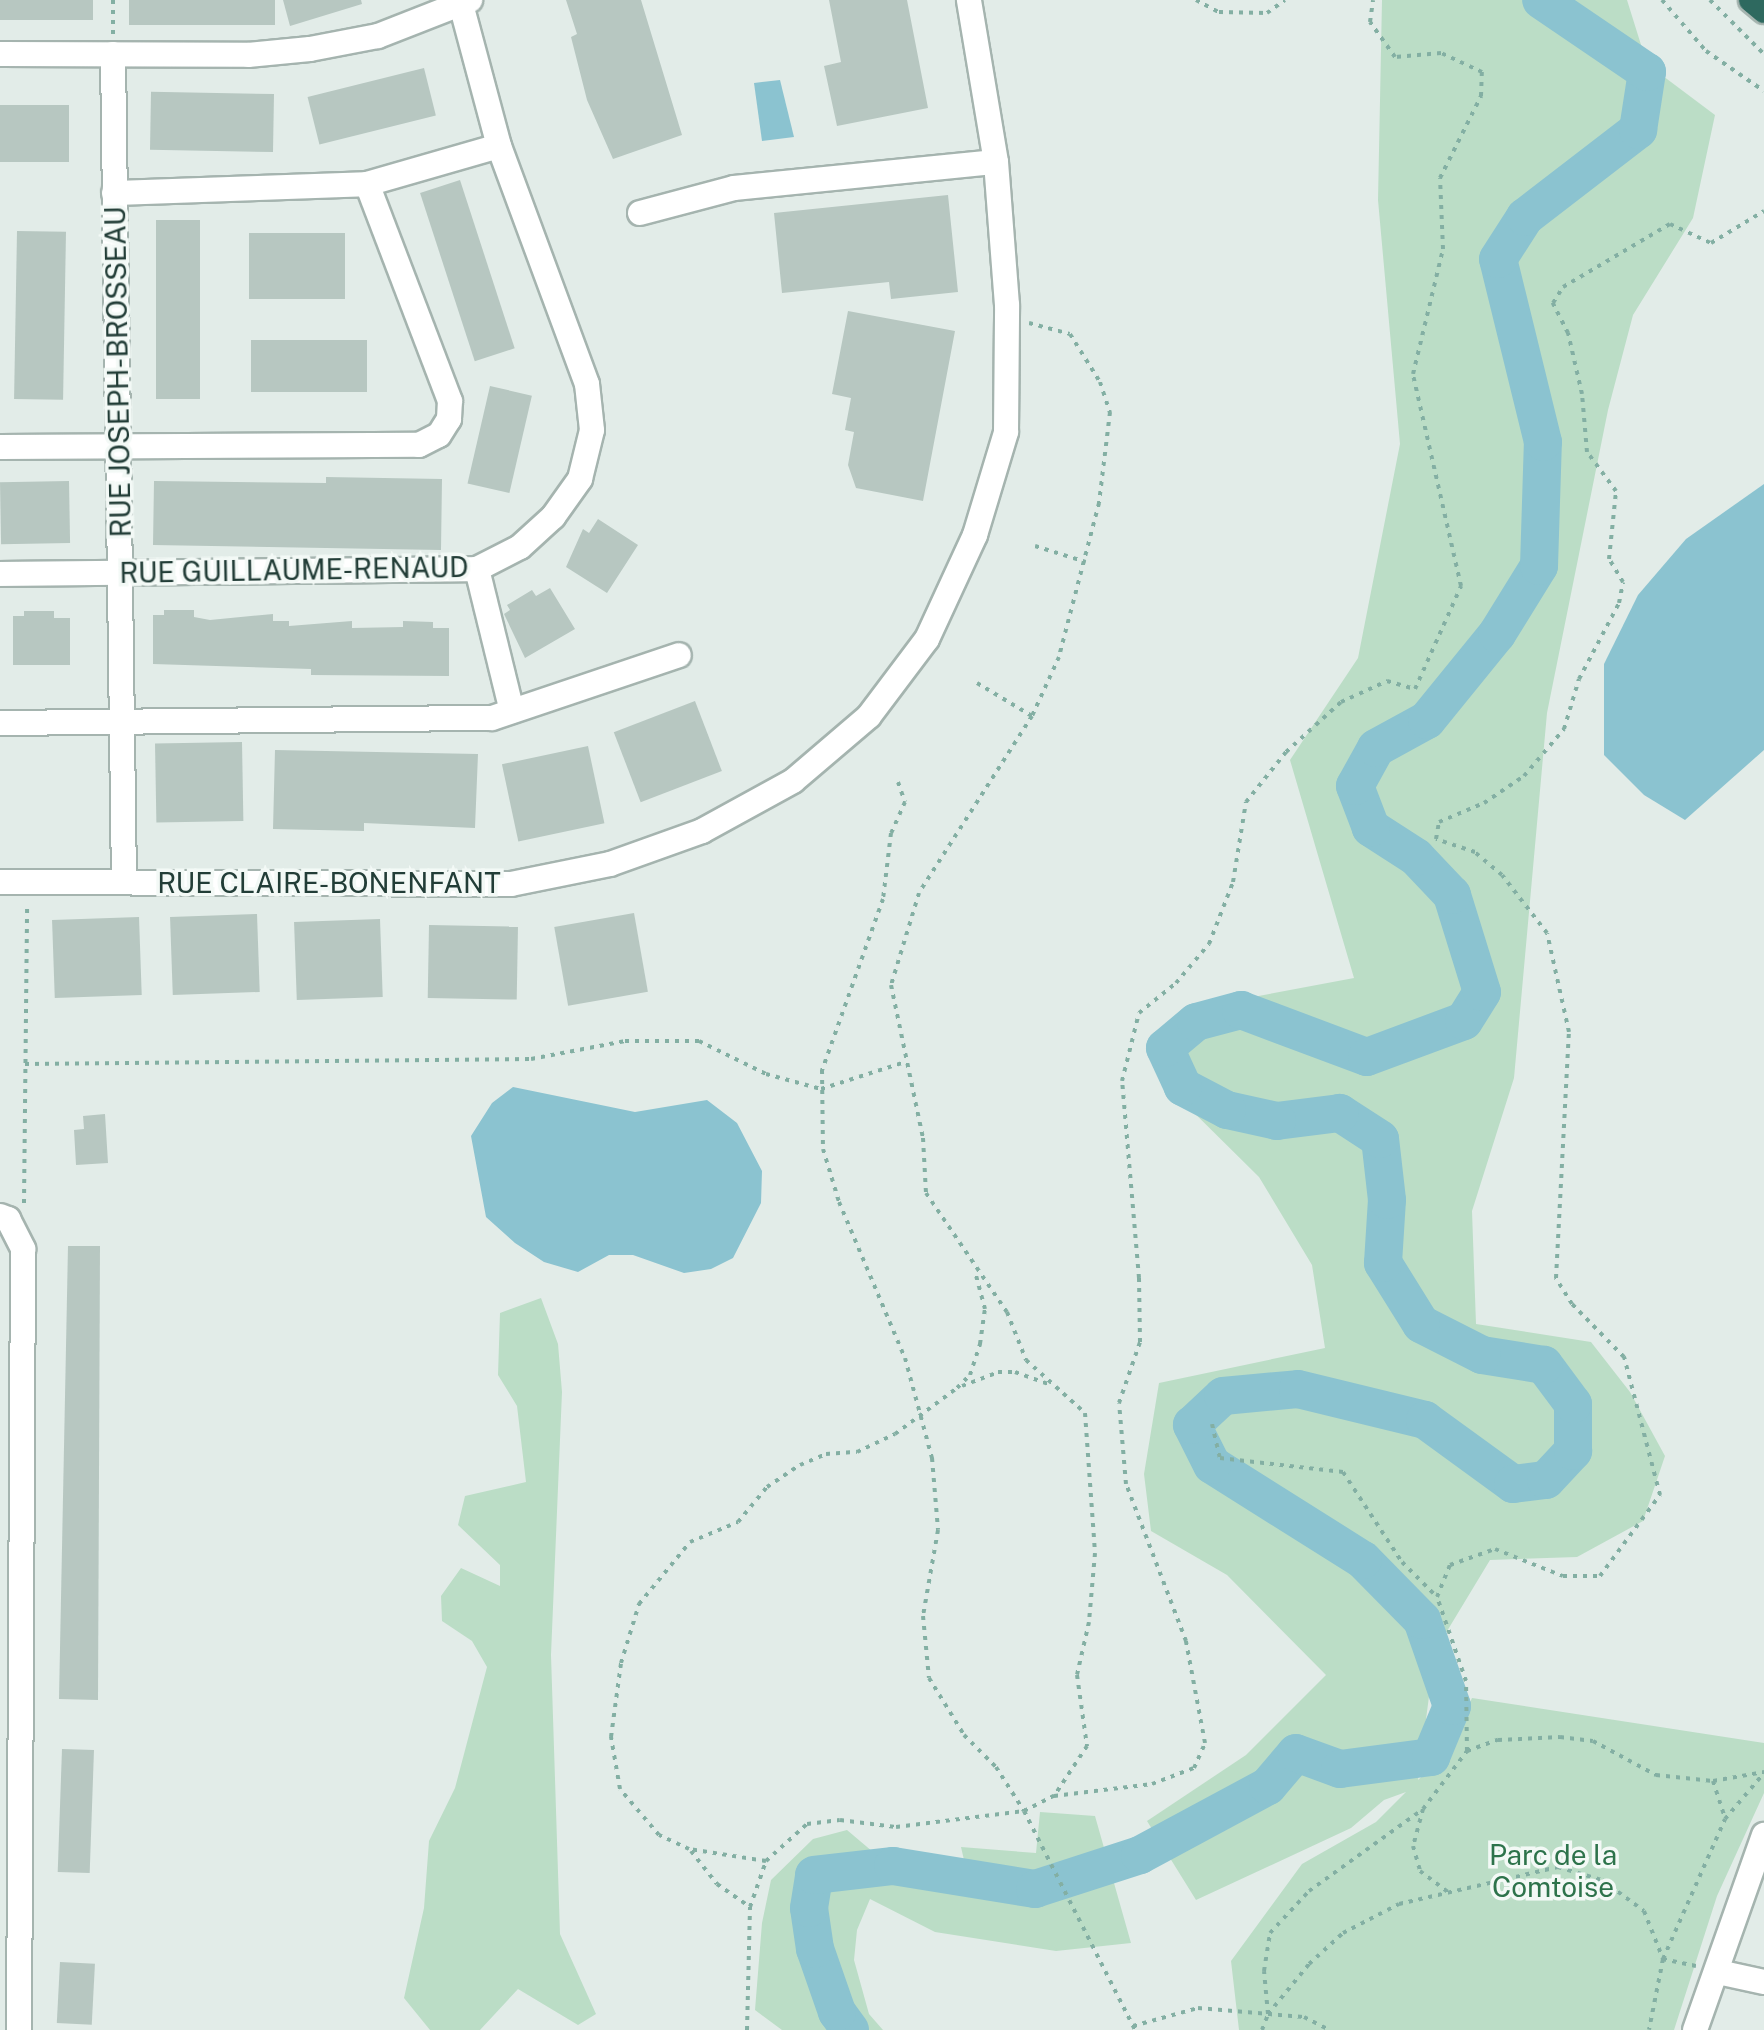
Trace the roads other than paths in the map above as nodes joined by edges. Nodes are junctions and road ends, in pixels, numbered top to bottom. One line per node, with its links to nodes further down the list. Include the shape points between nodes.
1 (969, 0): 8 (street, RUE CLAIRE-BONENFANT)
2 (1751, 0): 4 (highway)
3 (464, 1): 6 (street, via 378,36 310,49 248,55); 7 (street, RUE GUILLAUME-RENAUD)
4 (1764, 11)
5 (0, 54): 6 (street)
6 (113, 54): 10 (street, RUE JOSEPH-BROSSEAU)
7 (499, 146): 9 (street); 14 (street, RUE GUILLAUME-RENAUD, via 587,384 592,430 580,479 553,517 520,547)
8 (996, 162): 11 (street, via 734,188); 22 (street, RUE CLAIRE-BONENFANT, via 1007,317 1006,432 975,535 927,639 869,716 793,781 689,836 610,864 511,884)
9 (367, 184): 10 (street); 12 (street, via 450,401 449,419 439,435 419,445)
10 (114, 193): 12 (street, RUE JOSEPH-BROSSEAU)
11 (640, 213)
12 (121, 446): 13 (street); 16 (street, RUE JOSEPH-BROSSEAU)
13 (0, 447)
14 (477, 569): 16 (street, RUE GUILLAUME-RENAUD); 18 (street)
15 (0, 574): 16 (street, RUE GUILLAUME-RENAUD)
16 (121, 575): 19 (street, RUE JOSEPH-BROSSEAU)
17 (679, 655): 18 (street)
18 (512, 711): 19 (street, via 492,718)
19 (123, 720): 20 (street); 22 (street, RUE JOSEPH-BROSSEAU)
20 (0, 723)
21 (0, 882): 22 (street, RUE CLAIRE-BONENFANT)
22 (124, 882)
23 (12, 1230): 27 (street)
24 (1764, 1835): 25 (street)
25 (1718, 1972): 26 (street); 28 (street)
26 (1764, 1982)
27 (16, 2030)
28 (1695, 2030)

